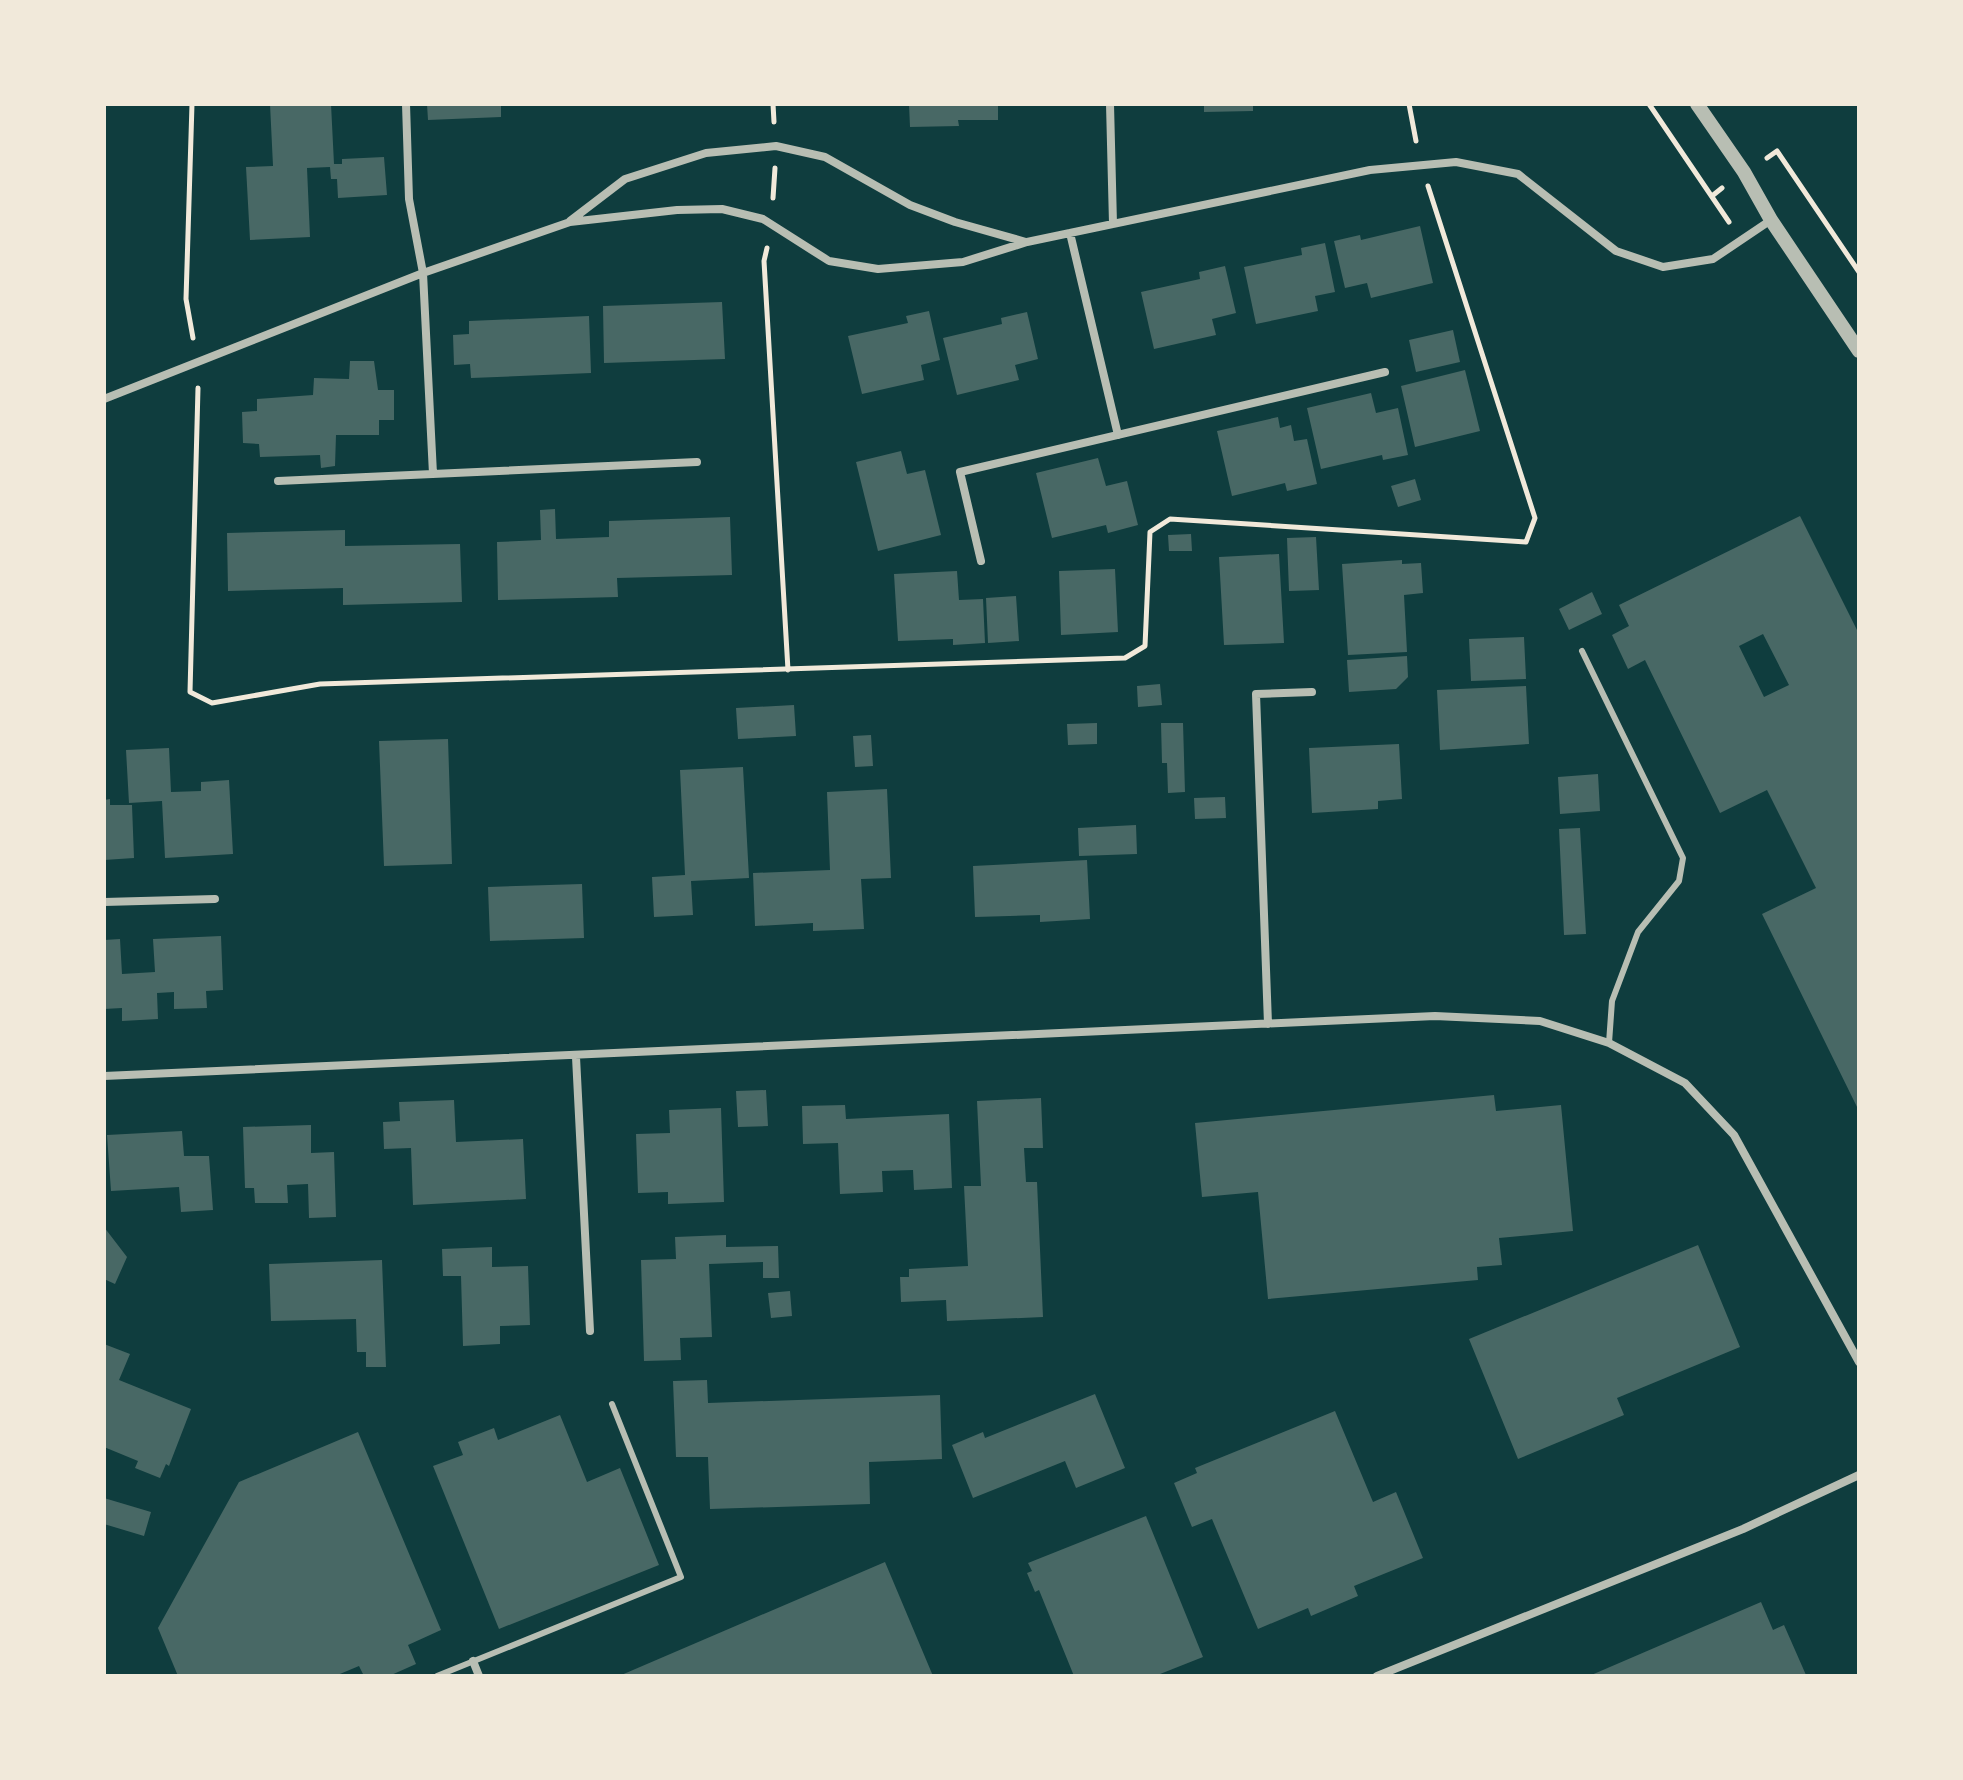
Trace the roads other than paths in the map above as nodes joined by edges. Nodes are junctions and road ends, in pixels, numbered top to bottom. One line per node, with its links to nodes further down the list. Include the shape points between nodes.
1 (406, 104): 9 (street, via 409,199)
2 (1110, 104): 6 (street)
3 (1697, 104): 4 (street)
4 (1771, 220): 6 (street, via 1713,259 1663,267 1616,251 1518,174 1456,162 1370,170); 10 (street)
5 (570, 222): 8 (street, via 722,209 763,219 829,261 878,269 963,262); 8 (street, via 625,179 706,153 776,146 825,157 910,205); 9 (street)
6 (1113, 224): 7 (street)
7 (1070, 233): 8 (street); 13 (street)
8 (1027, 242)
9 (423, 273): 12 (street); 15 (street)
10 (1859, 351)
11 (1385, 372): 13 (street)
12 (104, 399)
13 (1118, 435): 17 (street, via 960,472)
14 (697, 462): 15 (street)
15 (433, 474): 16 (street)
16 (278, 481)
17 (981, 561)
18 (1582, 651): 23 (lane, via 1683,858 1679,881 1638,932 1612,1001)
19 (1312, 692): 22 (street, via 1256,694)
20 (215, 899): 21 (street)
21 (104, 902)
22 (1268, 1024): 23 (street, via 1435,1016 1540,1021); 24 (street)
23 (1609, 1043): 27 (street, via 1685,1083 1734,1135)
24 (576, 1057): 25 (street); 26 (street)
25 (104, 1076)
26 (590, 1331)
27 (1859, 1362)
28 (612, 1404): 30 (lane, via 681,1577)
29 (1859, 1475): 33 (street, via 1743,1529)
30 (473, 1661): 31 (lane); 32 (street)
31 (437, 1676)
32 (479, 1676)
33 (1377, 1676)

